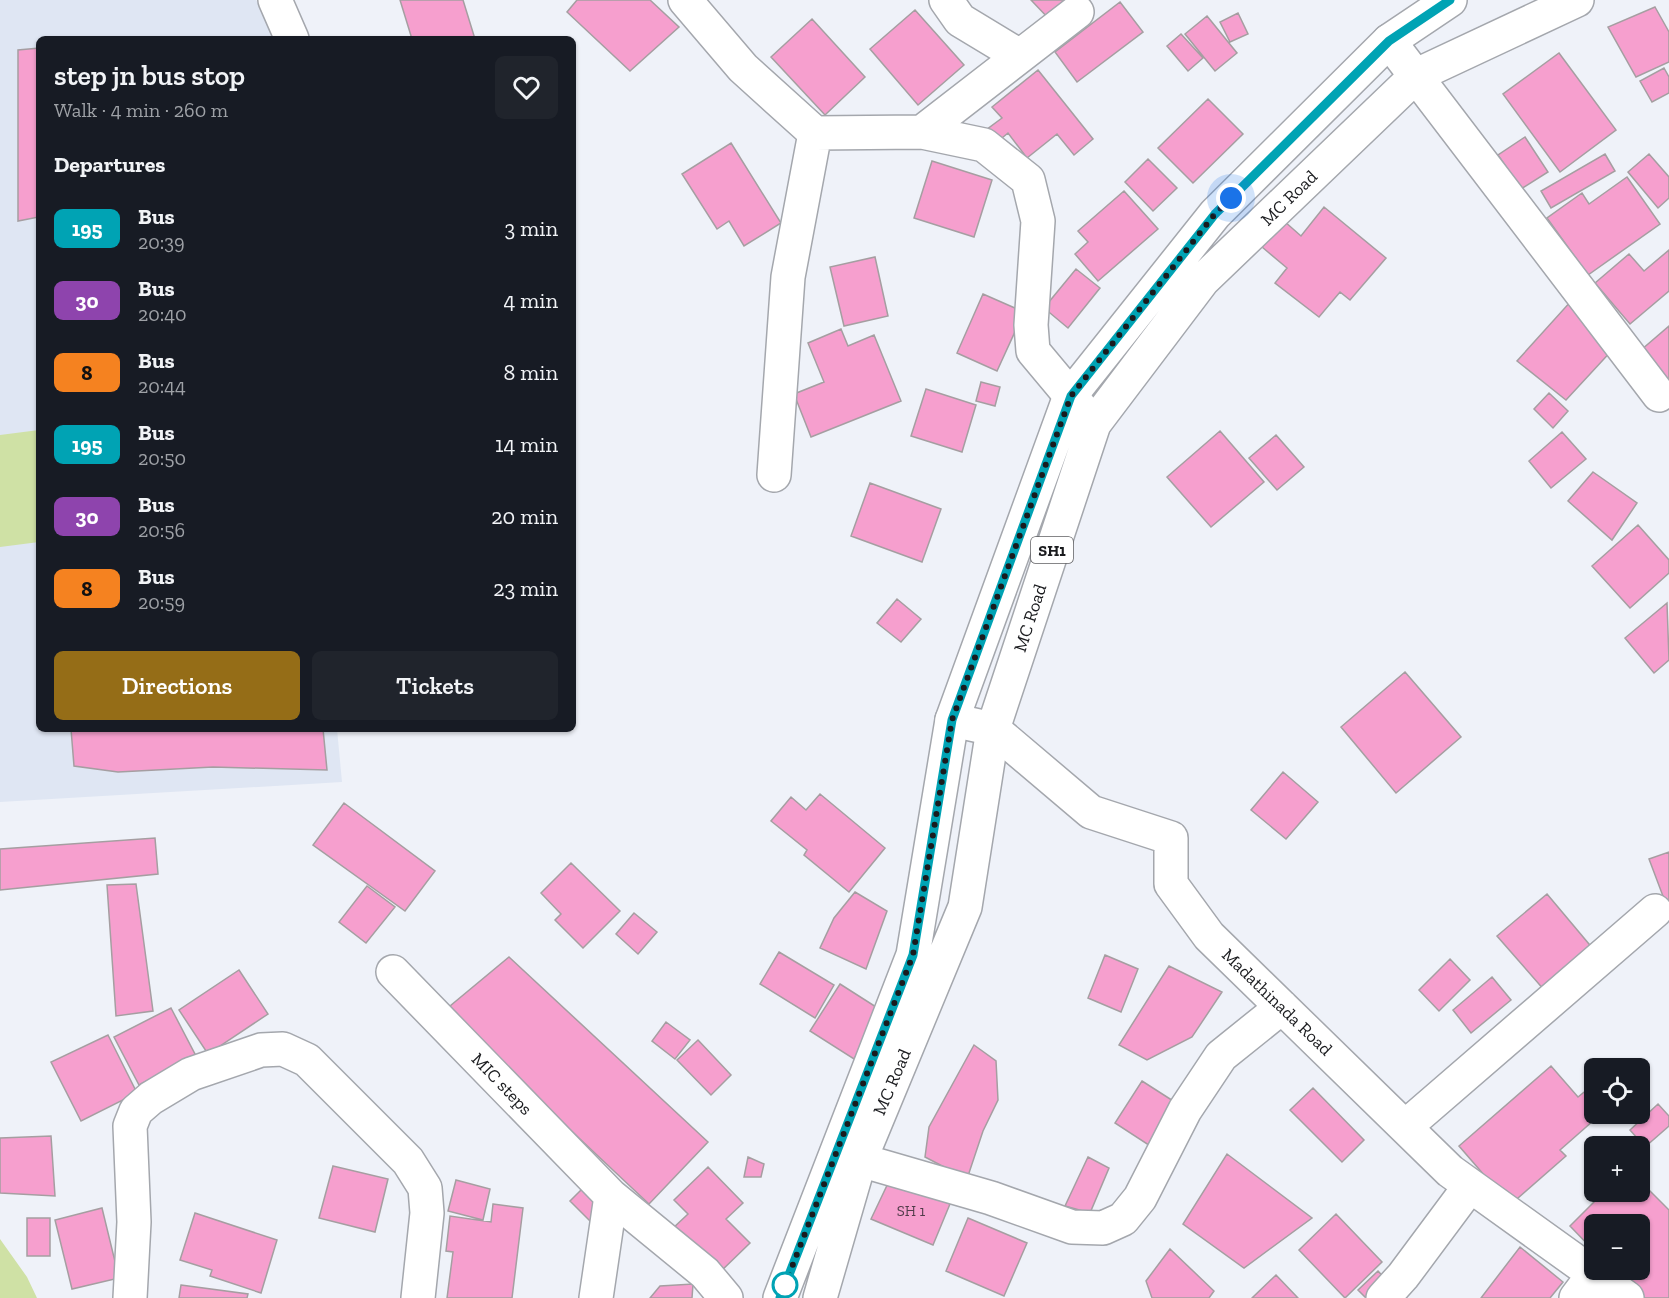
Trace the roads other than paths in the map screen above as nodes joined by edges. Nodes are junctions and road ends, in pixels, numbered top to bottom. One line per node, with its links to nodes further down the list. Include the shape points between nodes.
1 (275, 0): 7 (street)
2 (685, 0): 12 (street, via 743,68)
3 (946, 0): 9 (street, via 960,20)
4 (1450, 0): 8 (street, MC Road / SH1)
5 (1577, 0): 10 (street, MC Road / SH1)
6 (1077, 12): 9 (street)
7 (291, 36)
8 (1389, 41): 10 (street); 14 (street, MC Road / SH1, via 1215,214)
9 (1018, 55): 11 (street)
10 (1417, 75): 13 (street); 15 (street, MC Road / SH1, via 1203,280)
11 (922, 132): 12 (street); 14 (street, via 984,145 1028,180 1038,220 1033,351)
12 (815, 133): 16 (street, via 788,277)
13 (1659, 395)
14 (1071, 396): 15 (street); 17 (street, MC Road / SH1)
15 (1095, 424): 18 (street, MC Road / SH1)
16 (774, 475)
17 (952, 720): 18 (street, Madathinada Road); 31 (street, MC Road / SH1, via 913,955)
18 (993, 729): 21 (street, Madathinada Road, via 1091,812 1171,838 1171,884 1209,936); 23 (street, MC Road / SH1, via 965,907)
19 (1655, 911): 22 (street)
20 (393, 972): 25 (street, MIC steps)
21 (1282, 1007): 22 (street, Madathinada Road); 23 (street, via 1221,1056 1185,1110 1140,1198 1124,1219 1102,1228 1072,1227 991,1198)
22 (1405, 1126): 24 (street, Madathinada Road, via 1450,1171)
23 (860, 1160): 32 (street, MC Road / SH1)
24 (1470, 1185): 26 (street, Madathinada Road); 33 (street)
25 (611, 1196): 29 (street); 30 (street, MIC steps, via 705,1273)
26 (1585, 1286): 34 (street, Madathinada Road)
27 (130, 1298): 28 (street, via 134,1222 130,1126 136,1111 191,1074 261,1050 283,1049 307,1060 408,1161 425,1188 427,1213)
28 (418, 1298)
29 (596, 1298)
30 (726, 1298)
31 (780, 1298)
32 (820, 1298)
33 (1383, 1298)
34 (1627, 1298)

